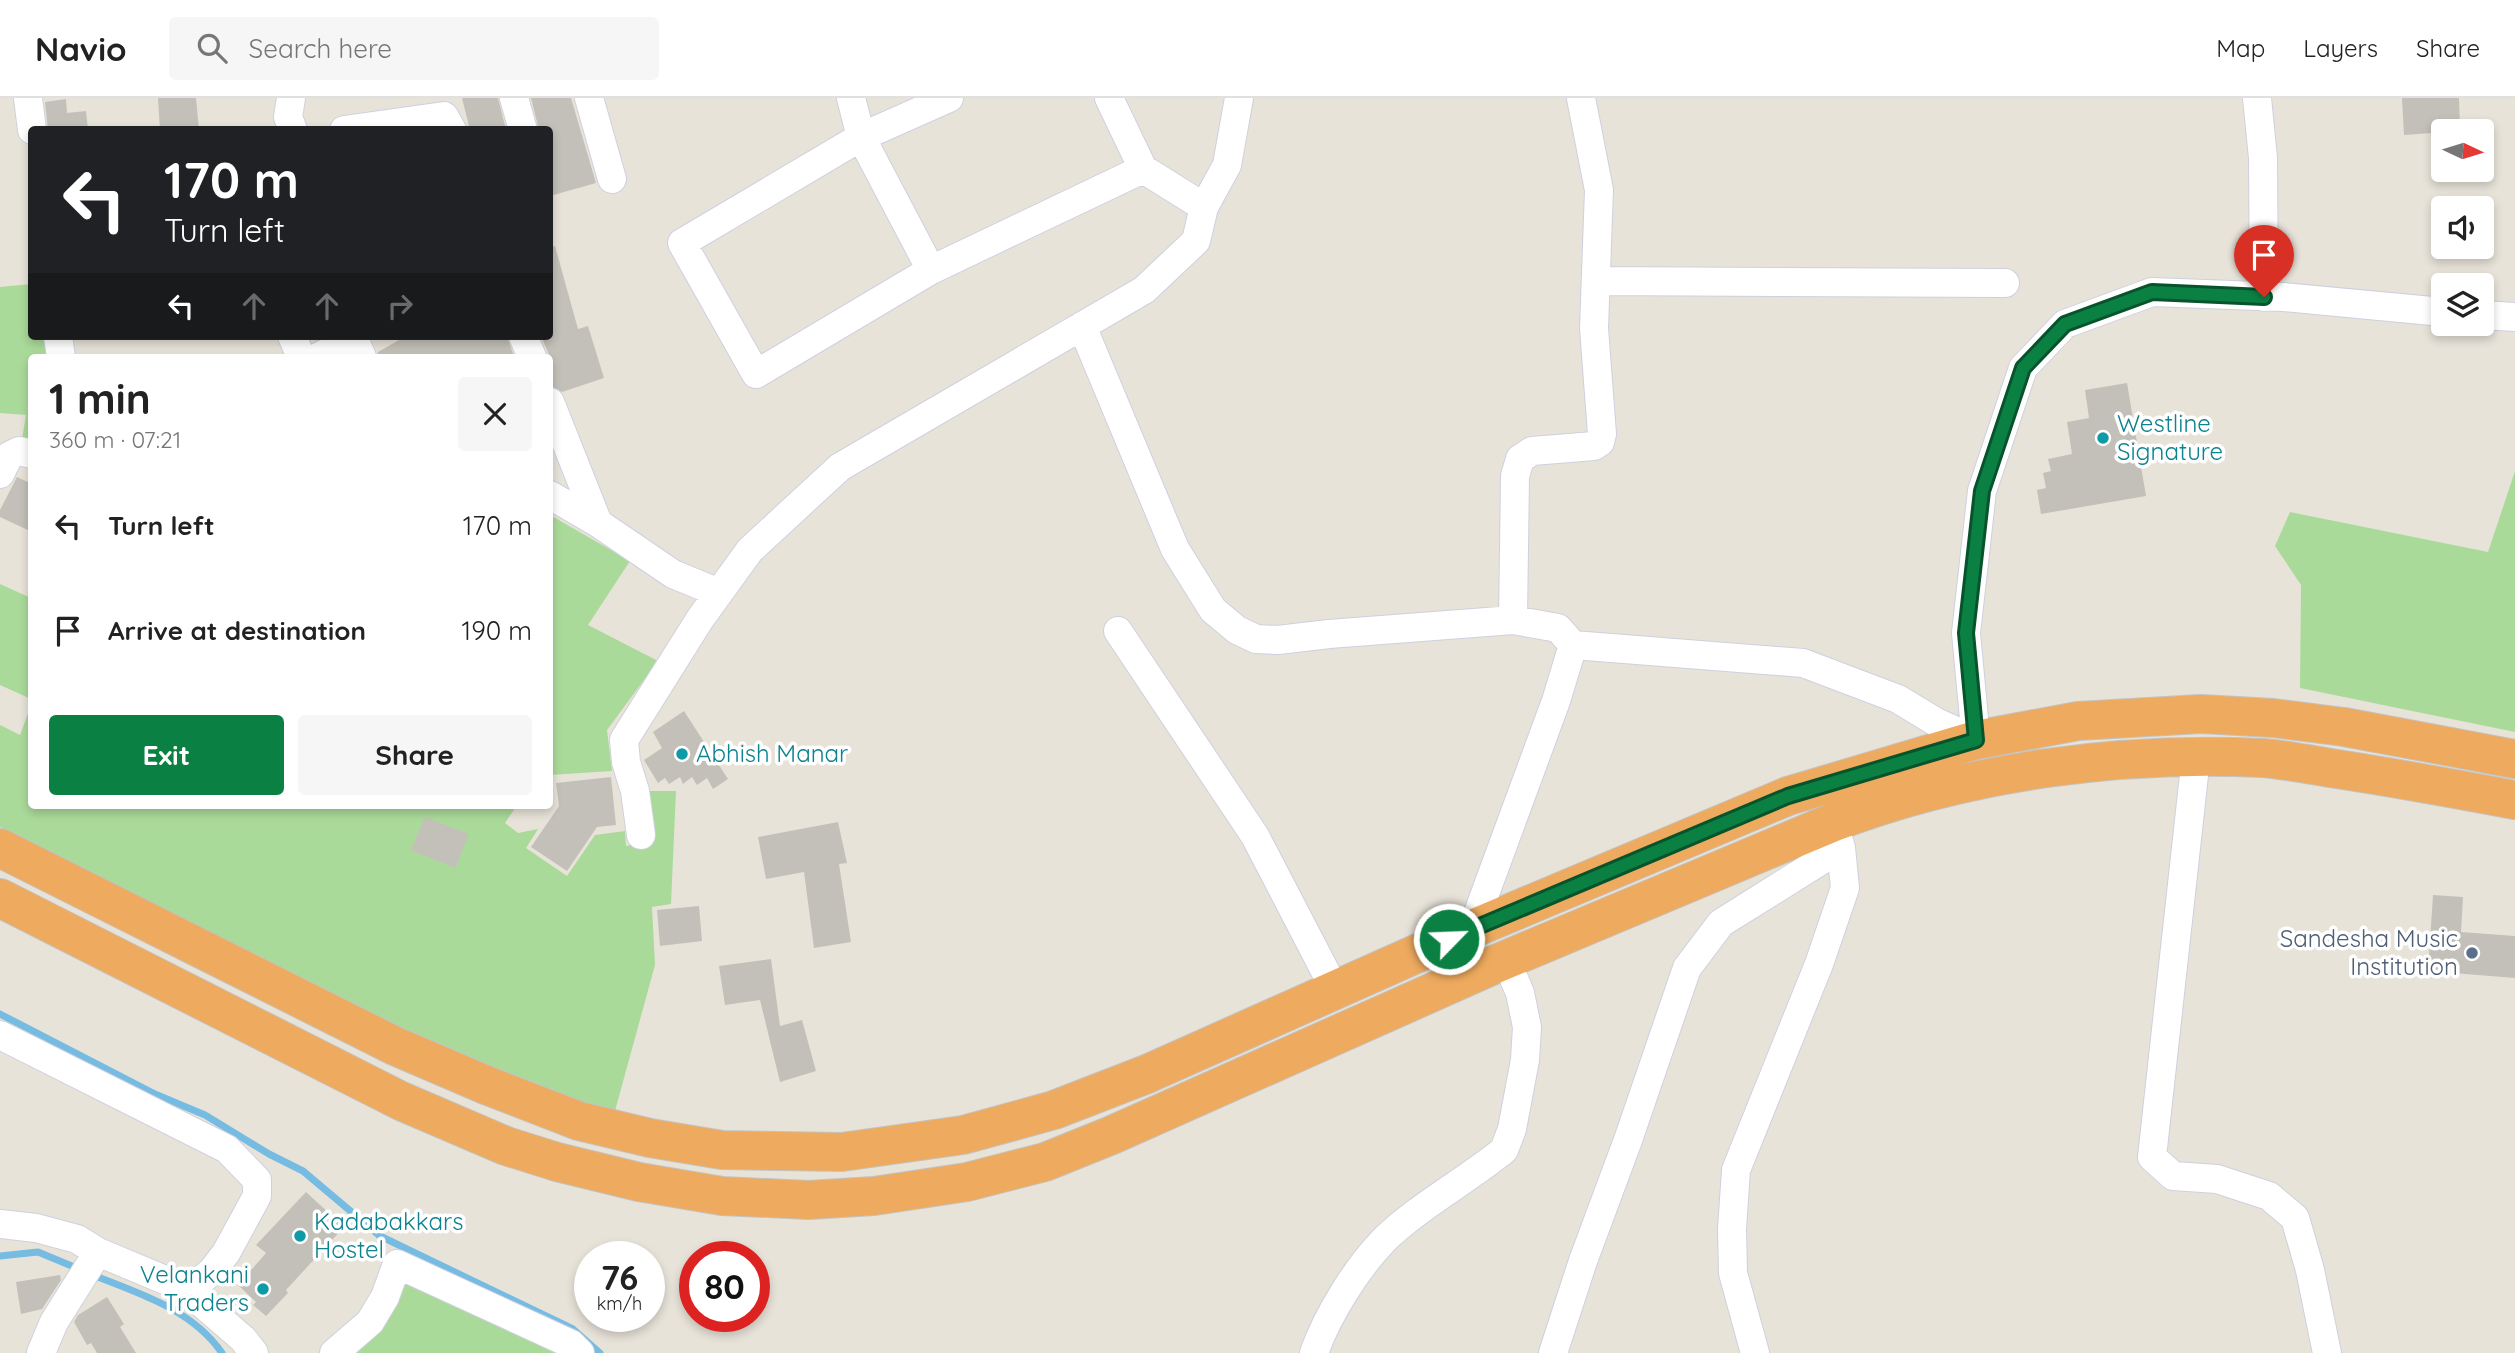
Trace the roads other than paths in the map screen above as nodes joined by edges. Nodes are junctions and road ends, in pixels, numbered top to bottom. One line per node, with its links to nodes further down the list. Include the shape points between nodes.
1 (28, 98): 11 (street)
2 (291, 98): 12 (street)
3 (514, 98): 15 (street)
4 (589, 98): 18 (street)
5 (851, 98): 16 (street)
6 (949, 98): 16 (street)
7 (1109, 98): 17 (street)
8 (1239, 98): 19 (street, via 1227,166)
9 (1581, 98): 21 (street, via 1599,190)
10 (2257, 98): 23 (street, via 2263,158)
11 (32, 126)
12 (291, 126)
13 (373, 126): 14 (street, via 444,116)
14 (450, 126)
15 (522, 126)
16 (861, 137): 20 (street); 20 (street, via 682,243 756,374)
17 (1143, 169): 19 (street); 20 (street)
18 (612, 179)
19 (1204, 207): 27 (street, via 1196,241 1144,290)
20 (931, 270)
21 (1596, 281): 22 (street); 36 (street, via 1594,328 1602,434 1594,446 1532,451 1520,459 1515,476)
22 (2005, 283)
23 (2264, 297): 24 (street); 39 (street, via 2152,292 2065,324 2023,368 1982,491 1966,633)
24 (2431, 311)
25 (2494, 316): 26 (street)
26 (2515, 317)
27 (1082, 326): 35 (street, via 840,467 750,550); 36 (street, via 1175,549 1213,610 1237,630 1255,639 1278,640)
28 (352, 340): 29 (street)
29 (324, 354)
30 (553, 410): 34 (street)
31 (28, 453): 32 (street, via 9,456)
32 (0, 474)
33 (553, 497): 34 (street)
34 (598, 523): 35 (street, via 673,574)
35 (719, 593): 43 (street, via 624,740)
36 (1513, 620): 38 (street, via 1558,628)
37 (1118, 631): 49 (street, via 1255,836)
38 (1573, 645): 39 (street, via 1803,663 1898,699); 47 (street)
39 (1976, 740): 41 (highway, via 2078,721 2201,714 2344,727); 47 (highway, via 1788,796)
40 (2196, 757): 42 (highway, via 2265,758); 44 (highway, via 2034,770 1954,785 1863,811); 61 (street, via 2152,1157 2173,1176 2217,1179 2269,1196 2295,1218)
41 (2515, 759)
42 (2515, 800)
43 (641, 835)
44 (1837, 835): 48 (highway); 59 (street, via 1721,923 1687,968); 60 (street, via 1844,888 1819,964 1736,1170 1733,1273)
45 (0, 848): 49 (highway, via 395,1046 485,1086 579,1121 722,1150 842,1152 963,1135 1054,1110 1147,1074)
46 (0, 898): 48 (highway, via 401,1101 506,1146 639,1182 722,1196 809,1200 967,1182 1045,1162)
47 (1472, 929): 49 (highway)
48 (1506, 960): 58 (street, via 1527,1027 1525,1060 1504,1150 1384,1240 1322,1329)
49 (1335, 990)
50 (0, 1035): 53 (street, via 227,1149 257,1180 257,1196 226,1253 197,1284)
51 (0, 1224): 52 (street, via 77,1239)
52 (98, 1252): 53 (street); 54 (street, via 54,1322)
53 (184, 1288): 55 (street)
54 (41, 1353)
55 (254, 1353)
56 (334, 1353): 57 (street, via 370,1322 397,1264 571,1344)
57 (580, 1353)
58 (1314, 1353)
59 (1553, 1353)
60 (1755, 1353)
61 (2327, 1353)

